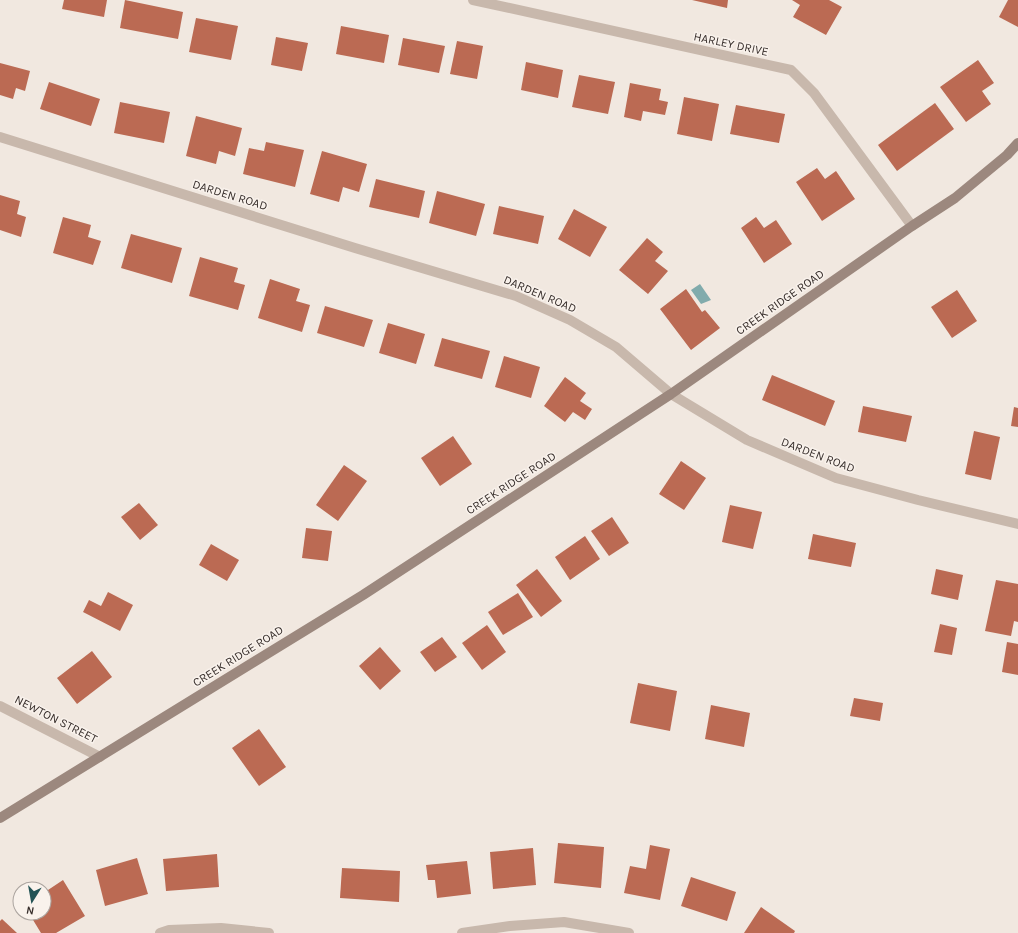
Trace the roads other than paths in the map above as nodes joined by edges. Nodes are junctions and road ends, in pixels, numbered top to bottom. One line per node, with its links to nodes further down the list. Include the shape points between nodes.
1 (473, 0): 4 (street, HARLEY DRIVE, via 791,70 814,93)
2 (0, 137): 5 (street, DARDEN ROAD, via 516,296 570,320 616,348)
3 (1018, 143): 4 (main road, CREEK RIDGE ROAD, via 955,198)
4 (912, 226): 5 (main road, CREEK RIDGE ROAD)
5 (671, 394): 6 (street, DARDEN ROAD, via 747,440 836,478); 8 (main road, CREEK RIDGE ROAD, via 363,595)
6 (1018, 524)
7 (0, 706): 8 (street, NEWTON STREET)
8 (100, 757): 9 (main road, CREEK RIDGE ROAD)
9 (0, 818)
10 (160, 933): 11 (street, via 168,930 221,928)
11 (269, 933)
12 (462, 933): 13 (street, via 564,922)
13 (629, 933)

